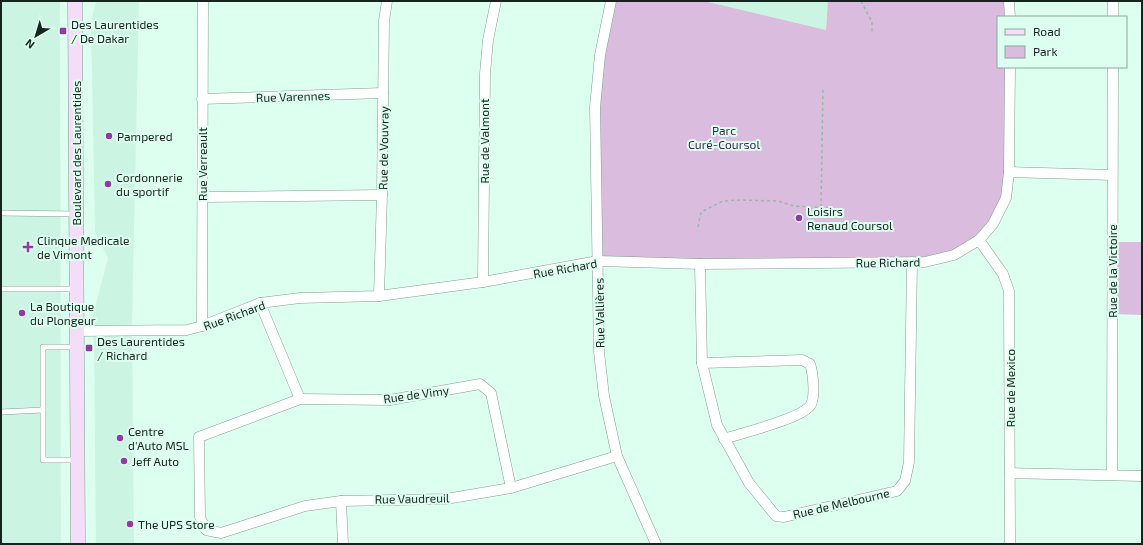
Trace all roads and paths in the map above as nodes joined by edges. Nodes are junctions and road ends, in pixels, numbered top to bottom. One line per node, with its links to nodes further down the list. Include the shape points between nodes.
1 (76, 1): 24 (main road, Boulevard des Laurentides)
2 (203, 1): 16 (street, Rue Verreault)
3 (387, 1): 15 (street, Rue de Vouvray, via 384,20)
4 (496, 1): 30 (street, Rue de Valmont, via 488,40 485,74)
5 (611, 1): 27 (street, Rue Vallières, via 600,55 595,107)
6 (861, 1): 11 (path, via 872,22)
7 (1009, 1): 9 (street)
8 (1113, 1): 10 (street)
9 (1010, 16)
10 (1113, 16)
11 (872, 33)
12 (1010, 68): 17 (street, Rue Richard)
13 (1113, 68): 18 (street, Rue de la Victoire)
14 (823, 86): 21 (path)
15 (383, 93): 16 (street, Rue Varennes); 19 (street, Rue de Vouvray)
16 (202, 99): 20 (street, Rue Verreault)
17 (1009, 172): 18 (street); 26 (street, Rue Richard, via 1006,198 993,224)
18 (1112, 175): 46 (street, Rue de la Victoire)
19 (382, 195): 20 (street); 33 (street, Rue de Vouvray)
20 (203, 197): 35 (street, Rue Verreault)
21 (821, 207): 22 (path); 25 (path, via 794,206 778,201 723,201 701,212)
22 (830, 208)
23 (1, 213): 24 (lane)
24 (76, 214): 32 (main road, Boulevard des Laurentides)
25 (698, 227)
26 (979, 240): 28 (street, Rue Richard, via 954,255 925,262); 45 (street, Rue de Mexico, via 1003,274 1009,291)
27 (598, 261): 29 (street, Rue Richard); 30 (street, Rue Richard); 43 (street, Rue Vallières, via 599,352 604,396)
28 (912, 262): 29 (street, Rue Richard); 42 (street, Rue de Melbourne, via 909,462 905,481 897,490 784,517 776,516 749,483)
29 (700, 264): 38 (street, Rue de Melbourne)
30 (483, 282): 33 (street, Rue Richard)
31 (1, 289): 32 (lane)
32 (76, 289): 36 (main road, Boulevard des Laurentides)
33 (379, 296): 34 (street, Rue Richard, via 300,298)
34 (260, 303): 35 (street, Rue Richard); 39 (street)
35 (202, 326): 36 (street, Rue Richard, via 183,331)
36 (77, 331): 37 (main road, Boulevard des Laurentides)
37 (77, 347): 40 (lane, via 42,347); 44 (main road, Boulevard des Laurentides)
38 (702, 363): 42 (street, Rue de Melbourne, via 717,425); 42 (street, via 802,360 810,364 813,371 813,400 809,407 797,415)
39 (300, 399): 48 (street, Rue de Vimy, via 390,400 480,384 491,393); 50 (street, Rue de Vimy, via 199,437 200,517)
40 (43, 410): 41 (lane); 44 (lane, via 43,460)
41 (1, 412)
42 (724, 439)
43 (617, 456): 48 (street, Rue Vaudreuil); 53 (street, Rue Vallières)
44 (78, 460): 51 (main road, Boulevard des Laurentides)
45 (1010, 474): 46 (street); 54 (street, Rue de Mexico)
46 (1112, 475): 47 (street)
47 (1142, 476)
48 (511, 488): 49 (street, Rue Vaudreuil, via 446,499)
49 (341, 501): 50 (street, Rue Vaudreuil, via 305,506 220,534); 52 (street)
50 (206, 530)
51 (78, 544)
52 (342, 544)
53 (656, 544)
54 (1010, 544)

